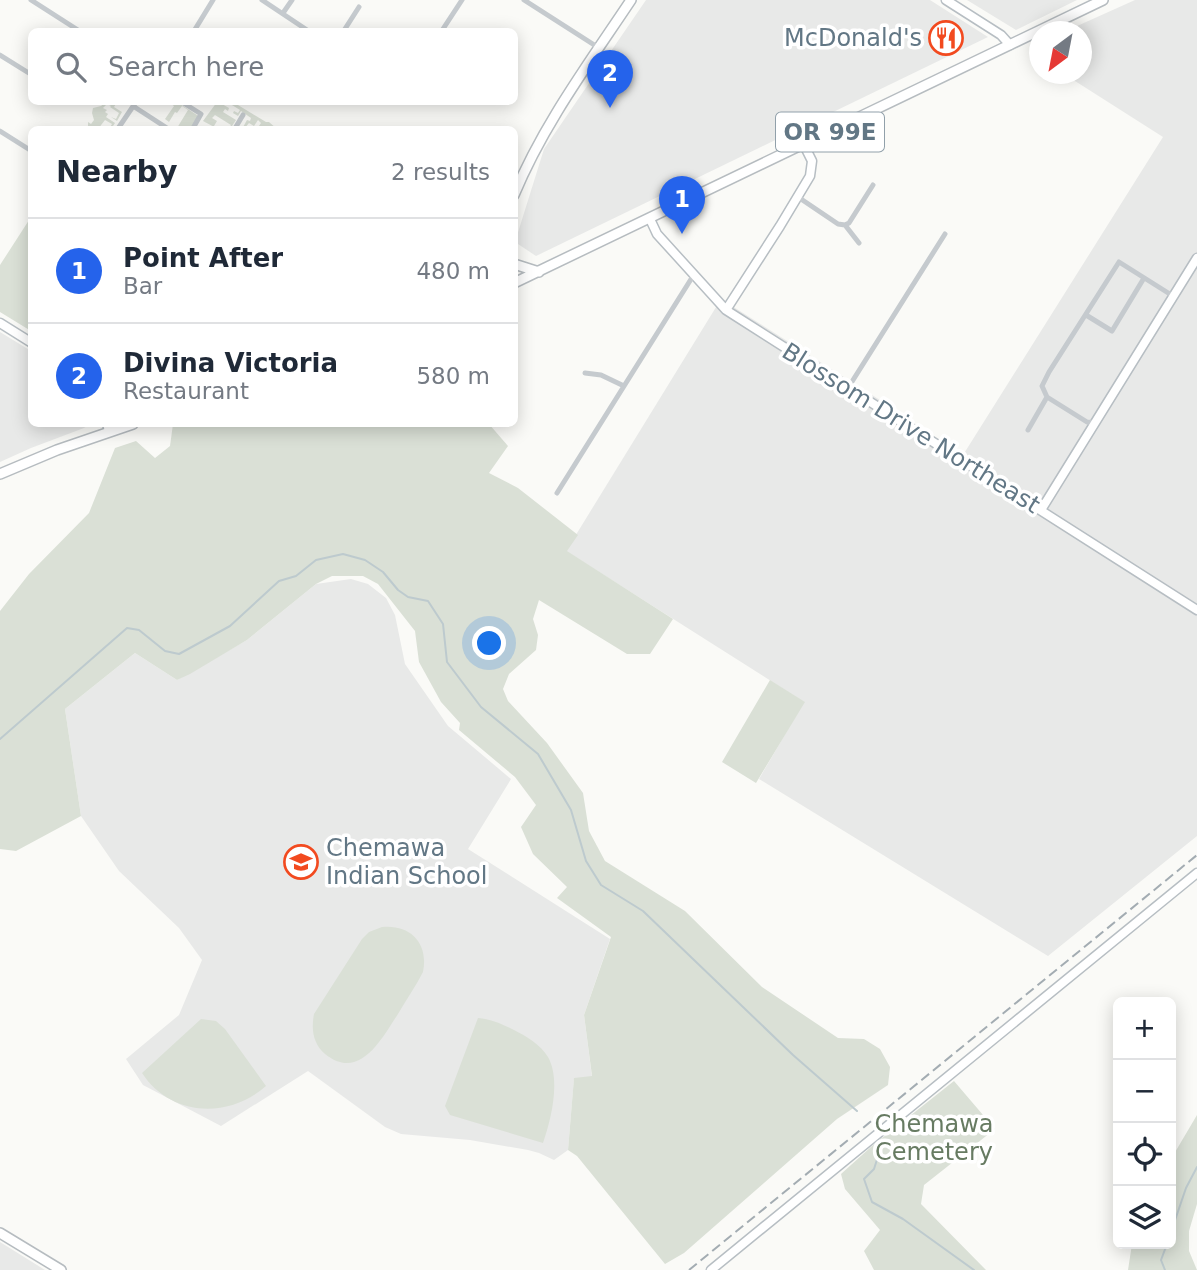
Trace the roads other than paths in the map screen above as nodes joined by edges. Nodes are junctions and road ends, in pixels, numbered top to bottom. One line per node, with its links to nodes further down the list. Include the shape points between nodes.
1 (31, 0): 12 (street)
2 (214, 0): 13 (street)
3 (262, 0): 11 (street)
4 (292, 0): 11 (street)
5 (462, 0): 16 (street)
6 (524, 0): 18 (street)
7 (631, 0): 18 (main road)
8 (946, 0): 17 (street)
9 (1103, 0): 17 (main road, OR 99E)
10 (359, 7): 15 (street)
11 (283, 13): 14 (street)
12 (75, 28)
13 (196, 28)
14 (304, 28)
15 (345, 28)
16 (444, 28)
17 (1010, 45): 30 (main road, OR 99E)
18 (599, 48): 33 (main road, via 544,133)
19 (0, 55): 20 (street)
20 (28, 72)
21 (134, 105): 25 (street)
22 (136, 105): 26 (street)
23 (188, 105): 27 (street, via 201,114)
24 (243, 115): 28 (street)
25 (120, 126)
26 (165, 126)
27 (194, 126)
28 (236, 126)
29 (0, 131): 31 (street)
30 (804, 145): 34 (street, via 812,167); 35 (main road, OR 99E)
31 (28, 149)
32 (873, 185): 36 (street)
33 (518, 186)
34 (799, 197): 36 (street); 46 (street)
35 (650, 219): 41 (main road, OR 99E); 42 (street, Blossom Drive Northeast)
36 (845, 225): 38 (street)
37 (945, 234): 52 (street)
38 (859, 243)
39 (1197, 258): 45 (street)
40 (518, 265): 41 (main road)
41 (539, 271): 44 (main road, OR 99E)
42 (693, 276): 46 (street, Blossom Drive Northeast); 51 (street)
43 (1144, 278): 45 (street); 47 (street, via 1119,262); 47 (street, via 1112,331)
44 (518, 281)
45 (1173, 296): 54 (street)
46 (726, 310): 52 (street, Blossom Drive Northeast)
47 (1086, 315): 53 (street, via 1042,386)
48 (0, 323): 49 (street)
49 (28, 340)
50 (585, 373): 51 (street)
51 (624, 386): 58 (street)
52 (848, 388): 59 (street, Blossom Drive Northeast)
53 (1047, 397): 54 (street); 56 (street)
54 (1094, 423): 59 (street)
55 (108, 427): 57 (main road)
56 (1028, 430)
57 (0, 474)
58 (556, 493)
59 (1041, 510): 60 (street, Blossom Drive Northeast)
60 (1197, 610)
61 (1197, 873): 64 (street)
62 (0, 1233): 63 (main road)
63 (61, 1270)
64 (711, 1270)

